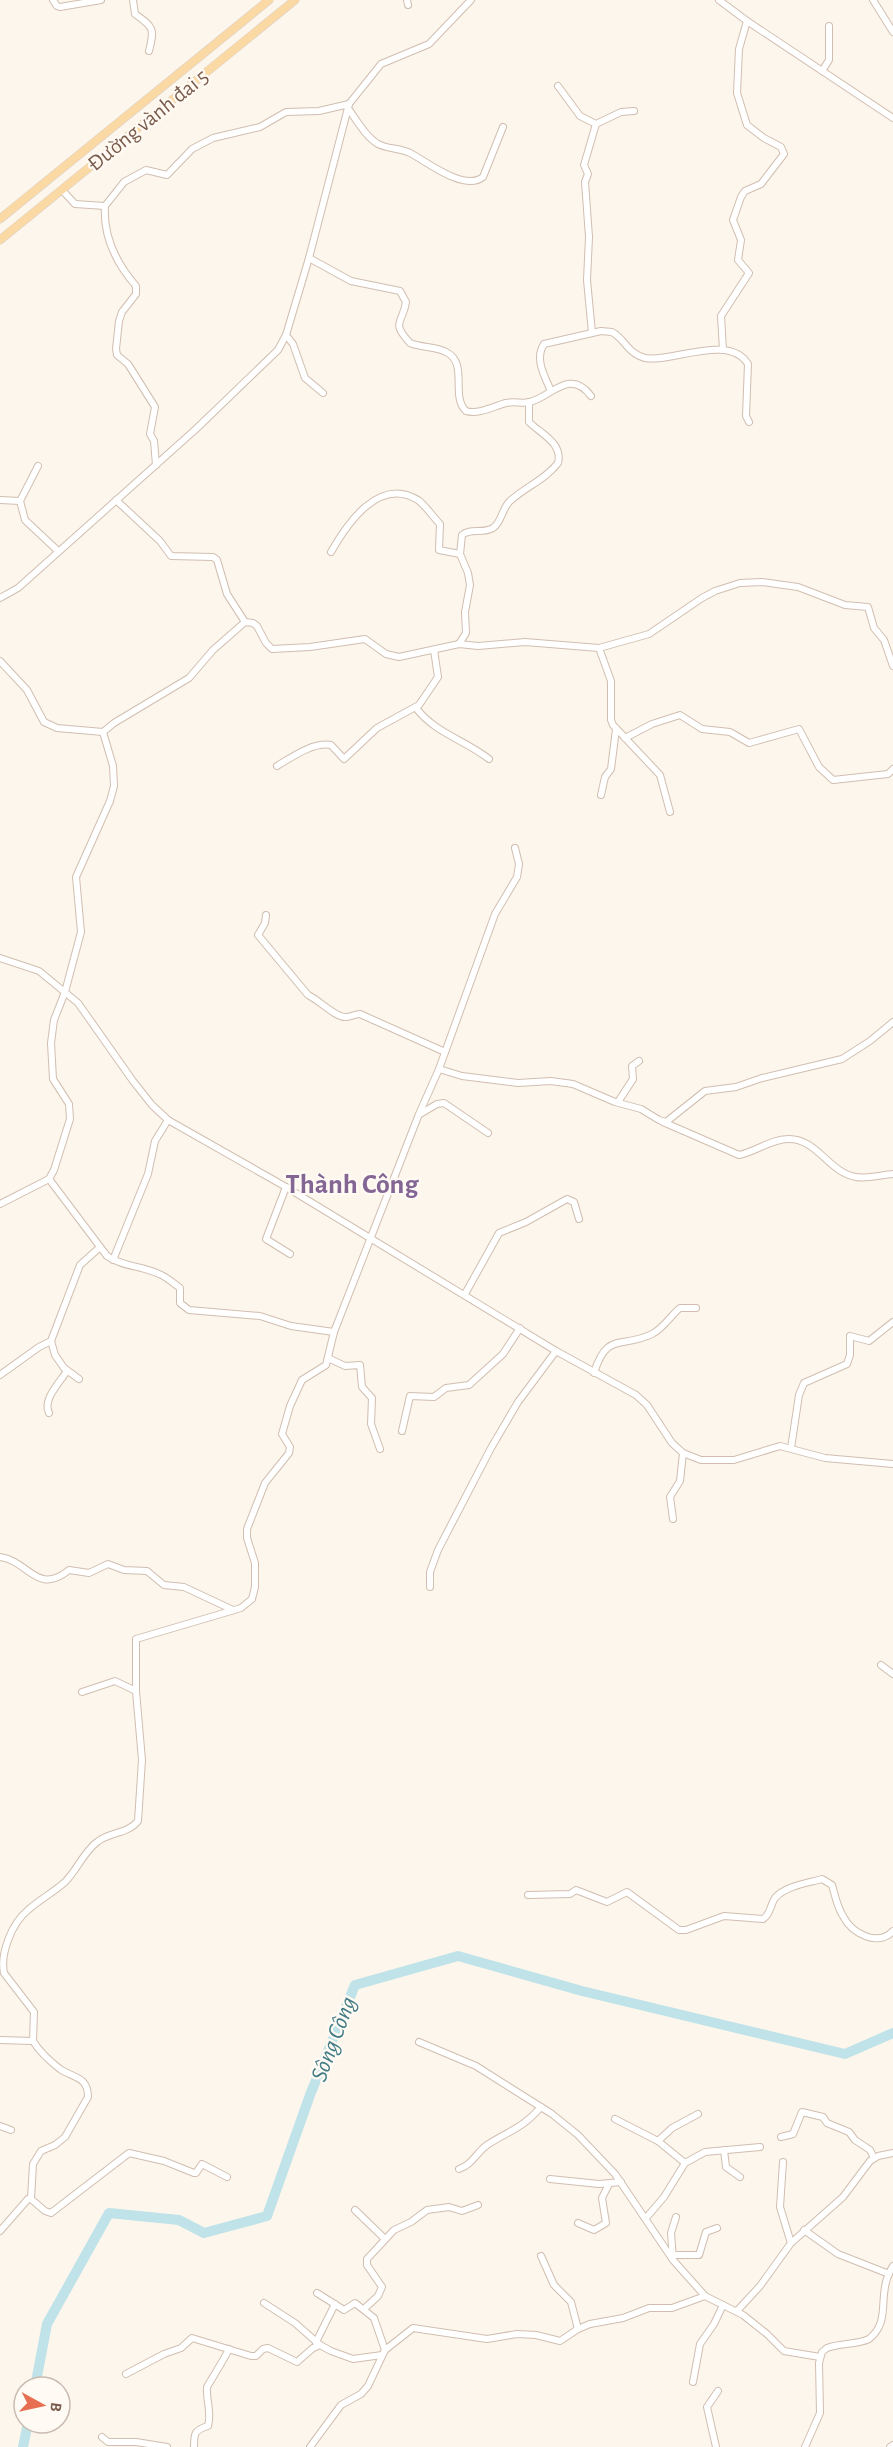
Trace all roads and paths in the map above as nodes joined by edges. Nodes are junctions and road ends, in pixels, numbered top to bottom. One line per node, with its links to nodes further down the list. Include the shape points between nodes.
1 (53, 0): 2 (street, via 60,7)
2 (101, 0)
3 (133, 0): 12 (street, via 135,14 153,31)
4 (269, 0): 22 (main road, Đường vành đai 5)
5 (295, 0): 20 (main road, Đường vành đai 5)
6 (471, 0): 15 (street, via 429,44 381,64)
7 (873, 0): 11 (street)
8 (723, 1): 9 (street)
9 (747, 21): 13 (street); 27 (street, via 739,49 736,93 747,124 781,147 784,154 761,184 743,194 734,216 741,240 738,260 749,273 721,316)
10 (828, 26): 13 (street, via 829,60)
11 (893, 32)
12 (149, 51)
13 (822, 71): 17 (street)
14 (558, 86): 18 (street, via 580,116)
15 (348, 105): 19 (street, via 378,144 411,153 443,173 473,181 483,177); 21 (street, via 286,112 260,126 213,138 192,149 167,175 146,170 124,182); 24 (street)
16 (634, 111): 18 (street, via 621,112)
17 (893, 118)
18 (596, 124): 25 (street, via 584,165 588,174 587,280)
19 (503, 127)
20 (62, 189): 21 (street, via 75,204); 23 (main road, Đường vành đai 5)
21 (105, 206): 33 (street, via 108,237 118,261 136,286 136,294 119,321 116,349 155,407 150,434)
22 (0, 219)
23 (0, 240)
24 (309, 258): 26 (street); 31 (street, via 351,281 400,291 406,302 398,328 410,343 445,351 455,360 460,402 466,411)
25 (592, 333): 27 (street, via 612,332 635,355 646,358); 28 (street, via 544,344 541,365)
26 (286, 334): 29 (street, via 305,378); 33 (street, via 273,356)
27 (723, 350): 32 (street, via 748,364)
28 (551, 391): 30 (street, via 574,384); 31 (street)
29 (323, 393)
30 (591, 396)
31 (529, 402): 40 (street, via 529,422 552,440 558,463 507,503 495,527 464,533)
32 (749, 422)
33 (156, 465): 36 (street)
34 (38, 466): 37 (street)
35 (0, 500): 37 (street)
36 (116, 500): 38 (street); 42 (street, via 171,556 217,560 227,594)
37 (20, 501): 38 (street, via 25,520)
38 (58, 551): 41 (street, via 18,588)
39 (331, 552): 40 (street, via 368,504 396,495 420,502 440,524 439,550)
40 (460, 554): 43 (street, via 470,585 466,633)
41 (0, 598)
42 (245, 622): 45 (street, via 257,626 268,646 277,650 360,639 392,656); 50 (street, via 189,678)
43 (459, 644): 44 (street, via 533,642); 45 (street)
44 (599, 648): 47 (street, via 656,631 715,591 740,583 762,582 798,586 845,605 868,608); 49 (street, via 611,681 611,720)
45 (434, 650): 48 (street, via 438,677)
46 (0, 661): 50 (street, via 27,690 44,722 57,728)
47 (893, 666)
48 (416, 708): 52 (street, via 438,730 469,744); 53 (street, via 377,728 344,759 331,745 322,745)
49 (616, 729): 51 (street); 55 (street, via 611,769)
50 (103, 732): 60 (street, via 113,766 114,786 76,877 81,932)
51 (625, 738): 54 (street, via 656,722 680,716 702,729 730,732 749,743 799,729 819,767 833,780 888,774); 56 (street, via 660,775)
52 (489, 759)
53 (277, 766)
54 (893, 769)
55 (601, 795)
56 (670, 812)
57 (514, 848): 62 (street, via 519,871 495,914)
58 (266, 915): 62 (street, via 258,935 308,995 336,1015 360,1014)
59 (0, 958): 60 (street, via 39,971)
60 (65, 992): 67 (street, via 82,1007 152,1105); 71 (street, via 52,1031 51,1072 69,1104 70,1119)
61 (893, 1022): 68 (street, via 842,1059 736,1087 705,1091 673,1119)
62 (445, 1052): 64 (street)
63 (639, 1061): 65 (street, via 632,1066 633,1079)
64 (439, 1069): 65 (street, via 518,1083 567,1082); 66 (street)
65 (618, 1102): 68 (street)
66 (419, 1114): 69 (street, via 444,1103); 75 (street)
67 (168, 1120): 72 (street); 78 (street, via 153,1145 148,1174)
68 (663, 1122): 70 (street, via 739,1155 781,1140 796,1140 811,1146 849,1175)
69 (488, 1133)
70 (893, 1174)
71 (49, 1179): 73 (street); 76 (street)
72 (286, 1186): 75 (street); 77 (street, via 267,1239)
73 (0, 1204)
74 (579, 1220): 79 (street, via 574,1202 567,1199 503,1230)
75 (370, 1237): 79 (street); 83 (street)
76 (99, 1248): 78 (street); 84 (street, via 80,1265)
77 (290, 1254)
78 (113, 1260): 83 (street, via 166,1277 180,1288 180,1303 189,1310 260,1316 291,1326)
79 (465, 1294): 82 (street)
80 (696, 1308): 88 (street, via 680,1308 650,1335 608,1347 599,1356)
81 (893, 1322): 93 (street, via 869,1341 850,1336 847,1364 804,1383)
82 (520, 1328): 85 (street); 92 (street, via 503,1354 469,1385 446,1388 434,1396 410,1396)
83 (334, 1332): 86 (street)
84 (51, 1341): 87 (street, via 55,1355); 89 (street)
85 (556, 1351): 88 (street); 99 (street, via 518,1402 491,1448 438,1550 430,1572)
86 (328, 1358): 94 (street, via 345,1365 360,1365 362,1387 372,1398 371,1424); 100 (street, via 324,1368 304,1378 290,1406 282,1434 290,1447 289,1453 266,1483 246,1534 255,1560 254,1593 249,1603)
87 (67, 1371): 90 (street); 91 (street, via 47,1402)
88 (594, 1373): 95 (street, via 642,1399)
89 (0, 1375)
90 (79, 1379)
91 (48, 1413)
92 (402, 1431)
93 (791, 1448): 95 (street, via 774,1447 723,1461 701,1460); 96 (street, via 825,1458)
94 (380, 1449)
95 (683, 1453): 97 (street, via 680,1481 670,1497)
96 (893, 1464)
97 (673, 1519)
98 (0, 1557): 100 (street, via 46,1580 69,1570 89,1574 108,1564 124,1570 144,1570 164,1585 184,1587)
99 (430, 1587)
100 (234, 1610): 103 (street, via 138,1637)
101 (881, 1665): 102 (street)
102 (893, 1674)
103 (136, 1691): 104 (street, via 114,1682); 108 (street, via 142,1760 138,1821 130,1829 98,1841 66,1881 20,1918 5,1946 4,1973 34,2012)
104 (82, 1692)
105 (528, 1895): 106 (street, via 570,1894 576,1890 607,1902 627,1892 679,1930 686,1930 723,1916 763,1919 782,1892 822,1880 832,1885 842,1916 856,1931 878,1940)
106 (893, 1931)
107 (0, 2040): 108 (street)
108 (33, 2041): 129 (street, via 61,2069 81,2078 88,2097 65,2137 41,2151 33,2164)
109 (419, 2042): 110 (street, via 477,2066)
110 (541, 2107): 123 (street, via 527,2123 487,2145 468,2166); 127 (street, via 578,2135)
111 (698, 2114): 116 (street, via 670,2129)
112 (615, 2119): 116 (street)
113 (0, 2126): 114 (street)
114 (11, 2130)
115 (781, 2137): 120 (street, via 793,2134 802,2112 823,2117 827,2123 849,2132)
116 (658, 2141): 122 (street)
117 (760, 2147): 118 (street)
118 (724, 2150): 122 (street, via 705,2152); 125 (street, via 726,2167)
119 (893, 2153): 120 (street)
120 (874, 2158): 136 (street, via 843,2197)
121 (783, 2162): 139 (street, via 780,2207)
122 (685, 2163): 133 (street)
123 (459, 2169)
124 (227, 2177): 129 (street, via 202,2164 194,2173 129,2153 51,2213)
125 (740, 2177)
126 (550, 2179): 128 (street)
127 (621, 2182): 128 (street); 133 (street)
128 (609, 2184): 134 (street, via 602,2198 606,2223 594,2230)
129 (31, 2199): 137 (street, via 24,2201)
130 (478, 2205): 138 (street, via 462,2211 449,2207 427,2210)
131 (355, 2210): 138 (street)
132 (676, 2217): 141 (street, via 671,2233)
133 (646, 2218): 141 (street)
134 (578, 2223)
135 (717, 2228): 141 (street, via 706,2232 699,2254)
136 (804, 2230): 139 (street); 143 (street, via 838,2254)
137 (0, 2231)
138 (384, 2239): 150 (street, via 366,2261 382,2291)
139 (791, 2243): 151 (street)
140 (541, 2256): 152 (street, via 554,2285 571,2302)
141 (672, 2257): 145 (street)
142 (893, 2266): 143 (street)
143 (889, 2274): 146 (street)
144 (317, 2293): 148 (street)
145 (705, 2296): 149 (street); 152 (street, via 672,2308 649,2308)
146 (891, 2301)
147 (264, 2303): 154 (street)
148 (335, 2304): 150 (street, via 344,2310 353,2302); 154 (street)
149 (723, 2305): 151 (street); 159 (street, via 700,2344)
150 (364, 2309): 156 (street, via 374,2318)
151 (737, 2311): 157 (street, via 784,2351)
152 (578, 2329): 156 (street, via 555,2341 527,2334 487,2339 413,2328)
153 (887, 2329): 157 (street, via 867,2340 827,2348)
154 (318, 2343): 155 (street, via 297,2362 268,2348 254,2357); 156 (street, via 353,2359)
155 (229, 2349): 158 (street, via 192,2338 181,2348); 163 (street, via 207,2386 209,2423 194,2434)
156 (383, 2352): 164 (street, via 368,2386 341,2405)
157 (820, 2357): 166 (street, via 820,2413)
158 (126, 2374)
159 (693, 2382)
160 (718, 2391): 165 (street, via 707,2407)
161 (102, 2437): 162 (street, via 108,2442)
162 (167, 2447)
163 (194, 2447)
164 (310, 2447)
165 (716, 2447)
166 (805, 2447)

